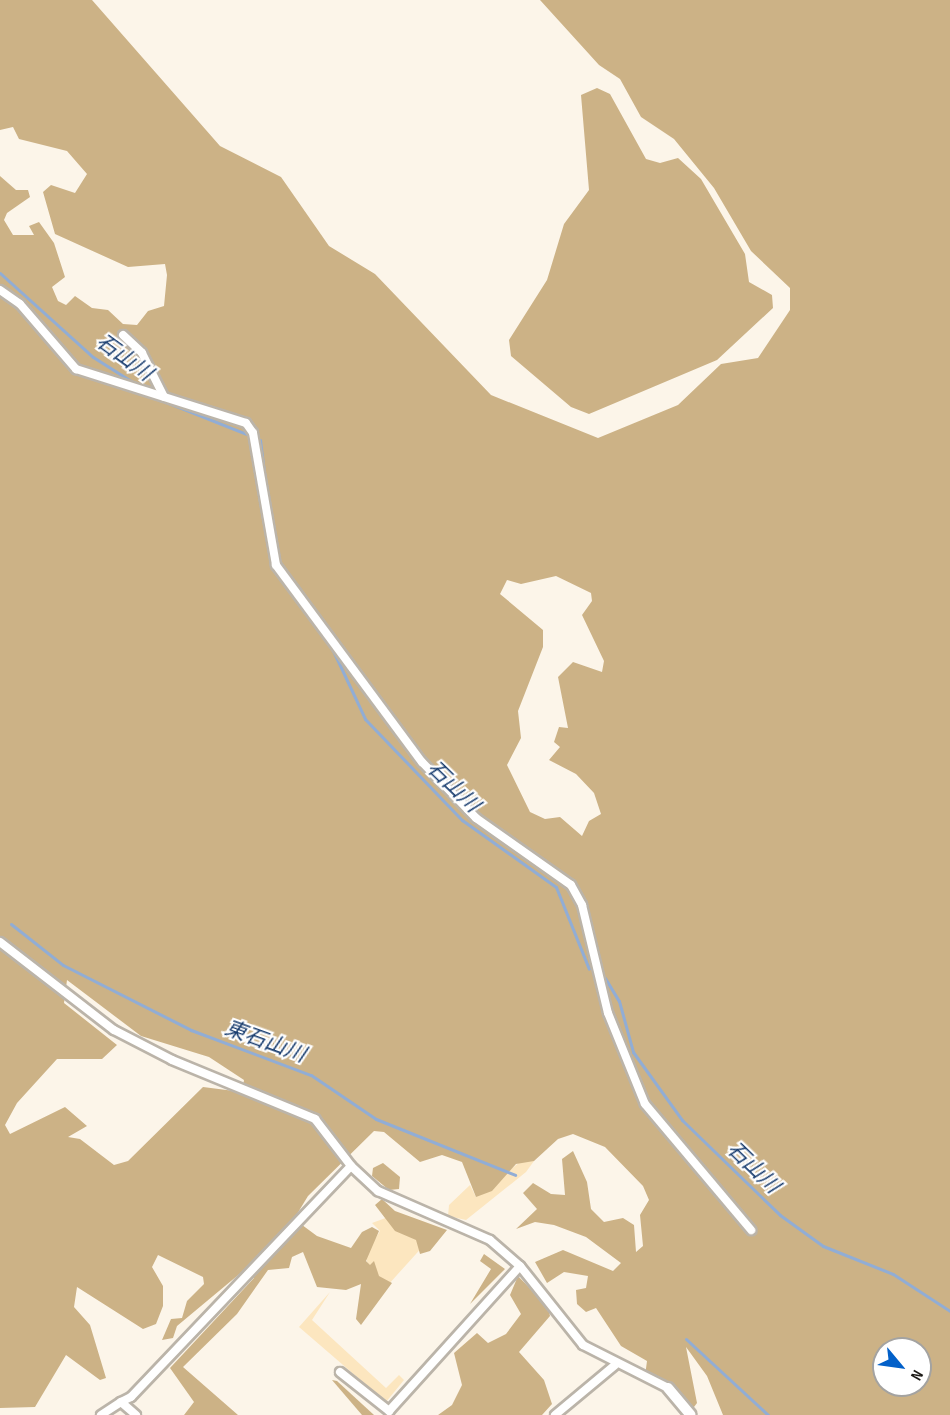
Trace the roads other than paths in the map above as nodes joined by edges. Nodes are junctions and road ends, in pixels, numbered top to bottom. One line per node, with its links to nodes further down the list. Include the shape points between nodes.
1 (0, 290): 3 (street, via 20,304 76,369)
2 (123, 335): 3 (street, via 142,353)
3 (164, 397): 6 (street, via 236,418 253,434 276,565 422,762 476,818 558,871 571,885 582,904 608,1013 645,1104)
4 (0, 942): 5 (street, via 114,1030 172,1060 315,1119)
5 (351, 1166): 7 (street, via 378,1191 490,1240); 11 (street, via 131,1397)
6 (751, 1230)
7 (520, 1266): 8 (street, via 573,1335); 9 (street, via 389,1411)
8 (615, 1365): 10 (street); 14 (street)
9 (340, 1372)
10 (668, 1389): 15 (street)
11 (121, 1401): 12 (street); 13 (street)
12 (101, 1415)
13 (136, 1415)
14 (555, 1415)
15 (691, 1415)

